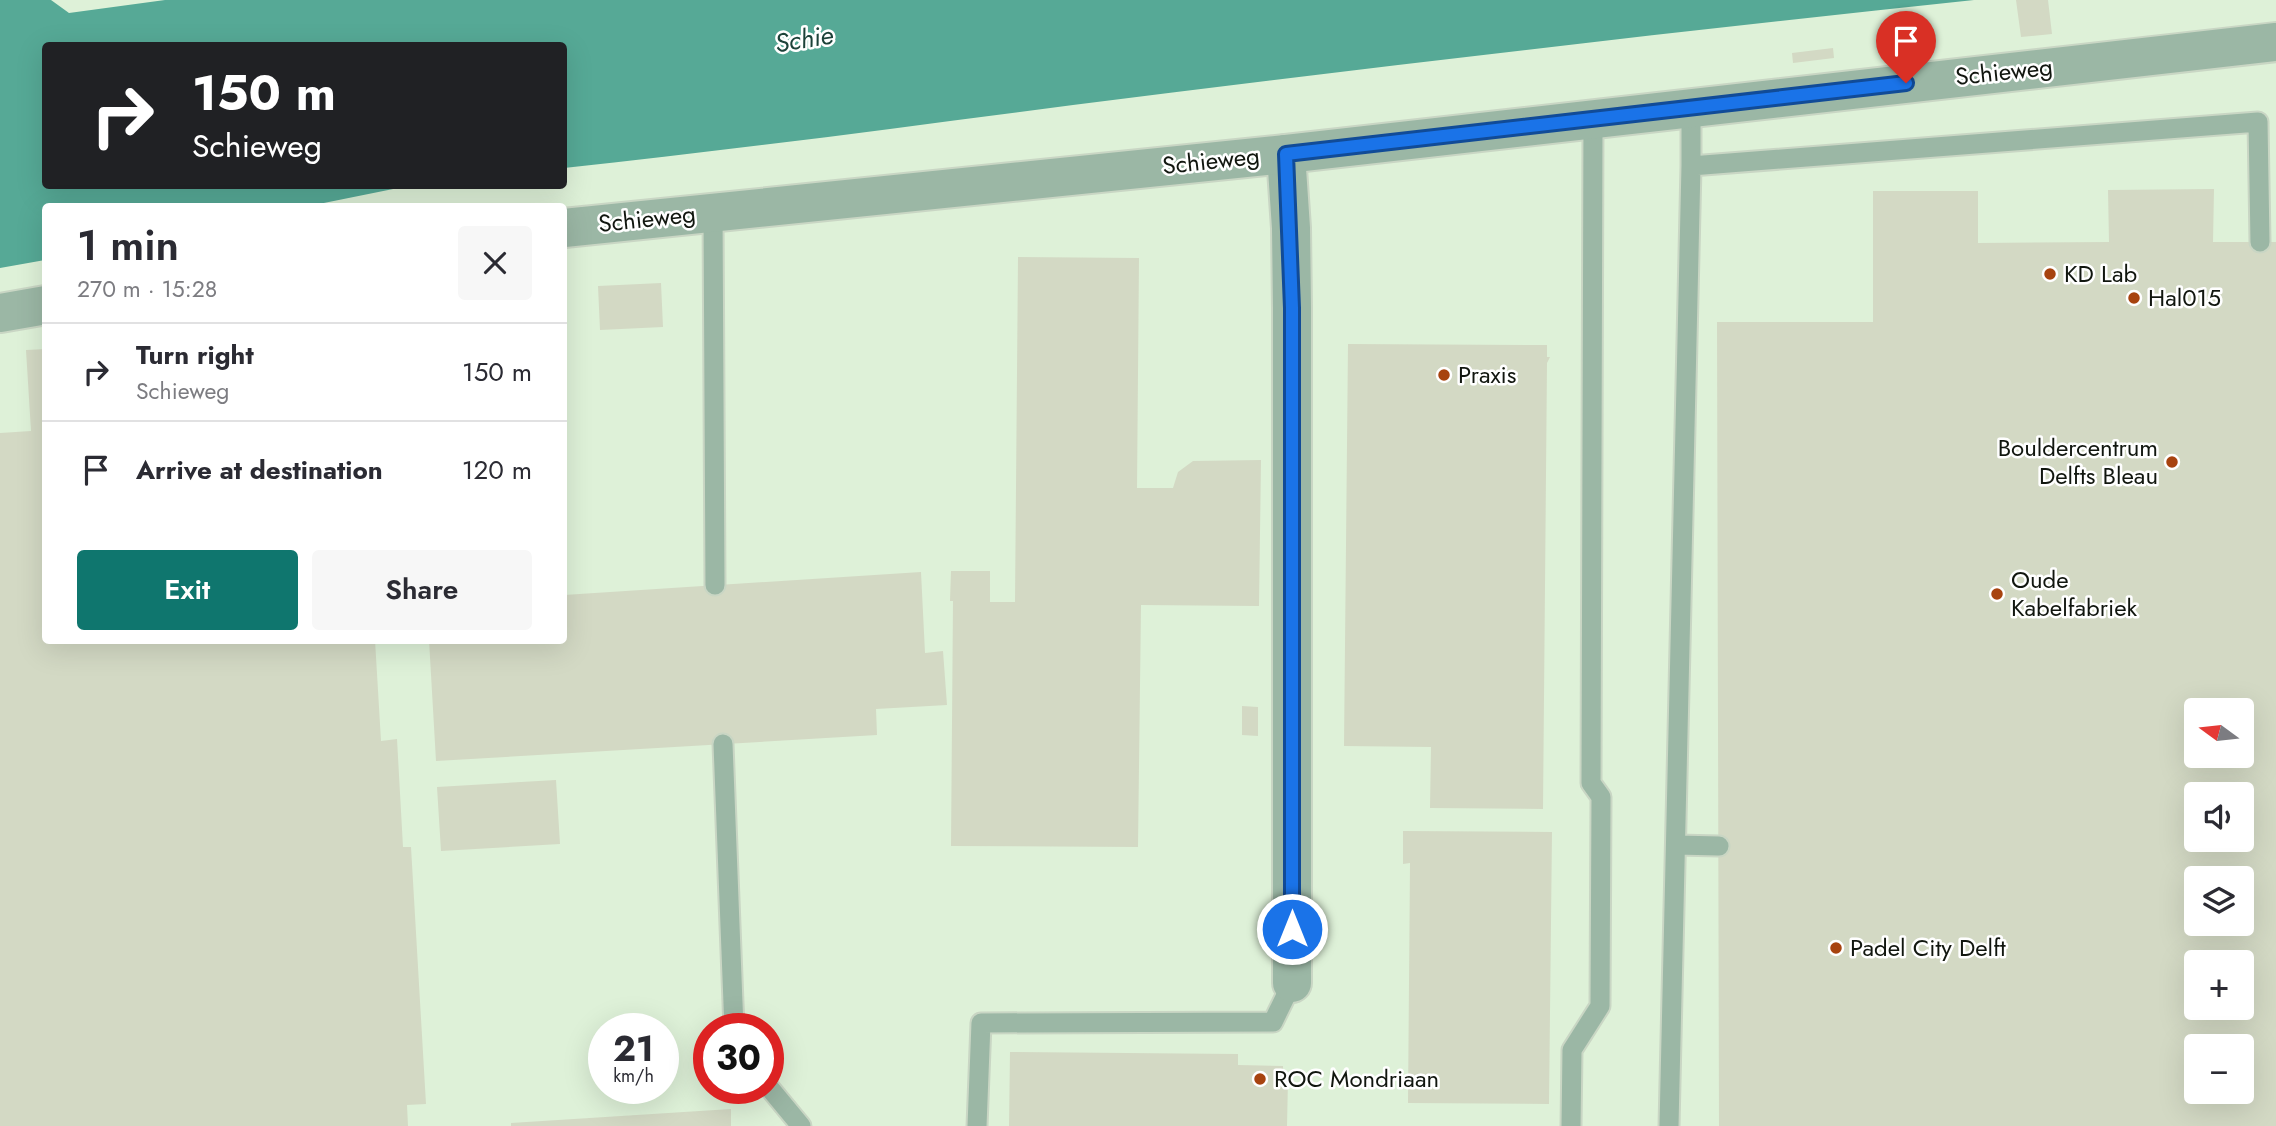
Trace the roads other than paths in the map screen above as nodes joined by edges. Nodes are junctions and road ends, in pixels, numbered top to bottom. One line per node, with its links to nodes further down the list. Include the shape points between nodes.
1 (2276, 42): 2 (street, Schieweg)
2 (1691, 108): 3 (street, Schieweg); 5 (lane)
3 (1593, 119): 4 (street, Schieweg); 20 (lane, via 1591,783 1601,797 1600,1006 1572,1050)
4 (1286, 154): 6 (street, Schieweg); 15 (street, via 1292,308)
5 (1691, 166): 8 (lane, via 2258,122); 13 (lane)
6 (713, 213): 7 (street, Schieweg); 11 (lane)
7 (567, 228)
8 (2260, 242)
9 (42, 306): 10 (street)
10 (0, 313)
11 (715, 585)
12 (723, 744): 16 (lane)
13 (1677, 845): 14 (lane); 21 (lane)
14 (1719, 846)
15 (1292, 983): 19 (lane, via 1273,1022 981,1023)
16 (733, 1013)
17 (783, 1104): 18 (lane)
18 (802, 1126)
19 (977, 1126)
20 (1571, 1126)
21 (1669, 1126)

